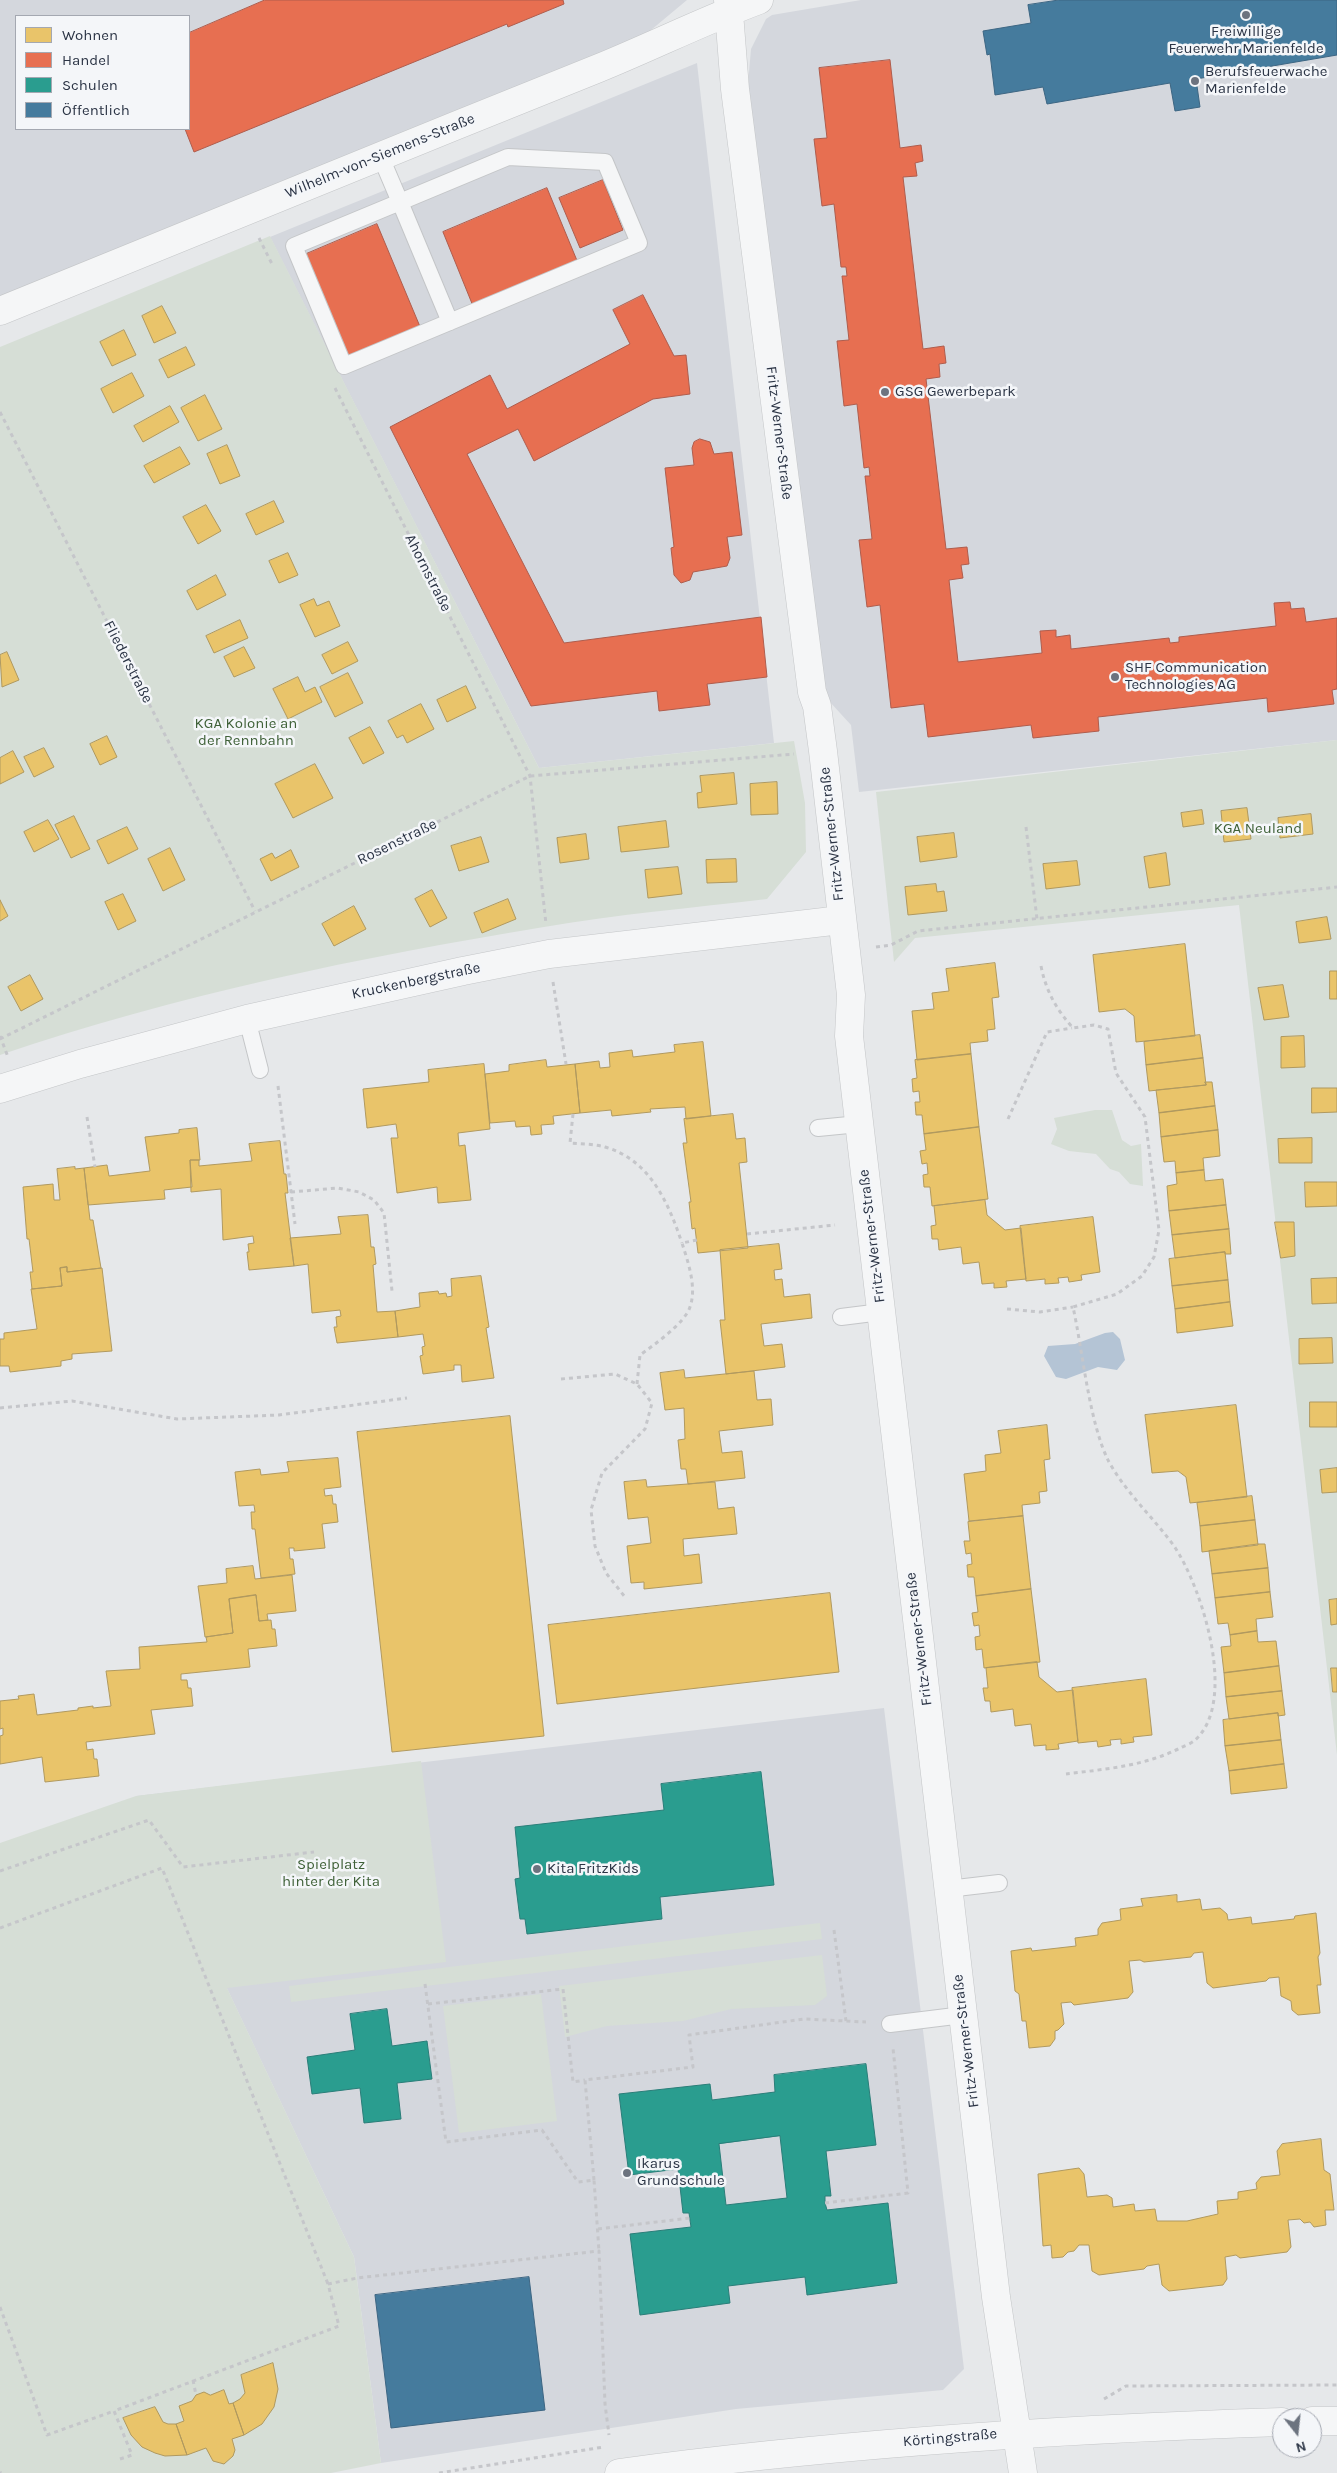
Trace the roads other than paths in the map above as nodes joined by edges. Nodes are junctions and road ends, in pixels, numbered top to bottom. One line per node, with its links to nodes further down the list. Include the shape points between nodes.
1 (759, 0): 2 (street, Wilhelm-von-Siemens-Straße)
2 (728, 5): 3 (street, Wilhelm-von-Siemens-Straße, via 650,48); 7 (street, Fritz-Werner-Straße, via 735,88 812,692 823,751)
3 (380, 155): 4 (lane); 5 (street, Wilhelm-von-Siemens-Straße)
4 (400, 202): 6 (lane); 6 (lane, via 294,246 344,366); 6 (lane, via 508,158 605,162 639,243)
5 (0, 311)
6 (450, 322)
7 (841, 920): 8 (street, Kruckenbergstraße, via 550,954); 11 (street, Fritz-Werner-Straße, via 851,995 849,1036)
8 (247, 1019): 9 (lane); 10 (street, Kruckenbergstraße)
9 (260, 1070)
10 (0, 1089)
11 (859, 1124): 12 (lane); 13 (street, Fritz-Werner-Straße)
12 (818, 1128)
13 (881, 1312): 14 (lane); 16 (street, Fritz-Werner-Straße)
14 (840, 1317)
15 (999, 1883): 16 (lane)
16 (948, 1889): 17 (street, Fritz-Werner-Straße)
17 (963, 2015): 18 (lane); 22 (street, Fritz-Werner-Straße, via 996,2297)
18 (890, 2024)
19 (1322, 2421): 20 (street)
20 (1337, 2421)
21 (1272, 2422): 22 (street, Körtingstraße)
22 (1018, 2433): 23 (street, Körtingstraße, via 811,2450); 24 (street, Fritz-Werner-Straße)
23 (619, 2473)
24 (1023, 2473)

